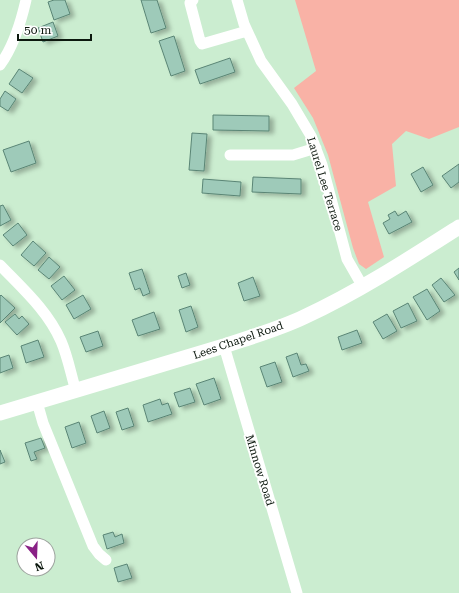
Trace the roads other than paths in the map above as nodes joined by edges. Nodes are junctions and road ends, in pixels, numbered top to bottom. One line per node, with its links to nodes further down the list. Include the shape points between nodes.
1 (26, 0): 5 (street, via 20,25)
2 (193, 0): 4 (street, via 190,3 202,44)
3 (238, 0): 4 (street, Laurel Lee Terrace)
4 (247, 31): 6 (street, Laurel Lee Terrace, via 261,61 292,104 312,136)
5 (0, 65)
6 (316, 148): 7 (street, via 293,155); 10 (street, Laurel Lee Terrace, via 347,259)
7 (230, 155)
8 (459, 227): 10 (main road, Lees Chapel Road)
9 (0, 265): 12 (street, via 39,306 55,328 62,342)
10 (363, 287): 11 (main road, Lees Chapel Road, via 304,317)
11 (224, 346): 12 (main road, Lees Chapel Road); 16 (street, Minnow Road)
12 (76, 391): 13 (main road, Lees Chapel Road)
13 (37, 402): 14 (main road, Lees Chapel Road); 15 (street, via 43,423 93,546)
14 (0, 413)
15 (106, 560)
16 (297, 593)

